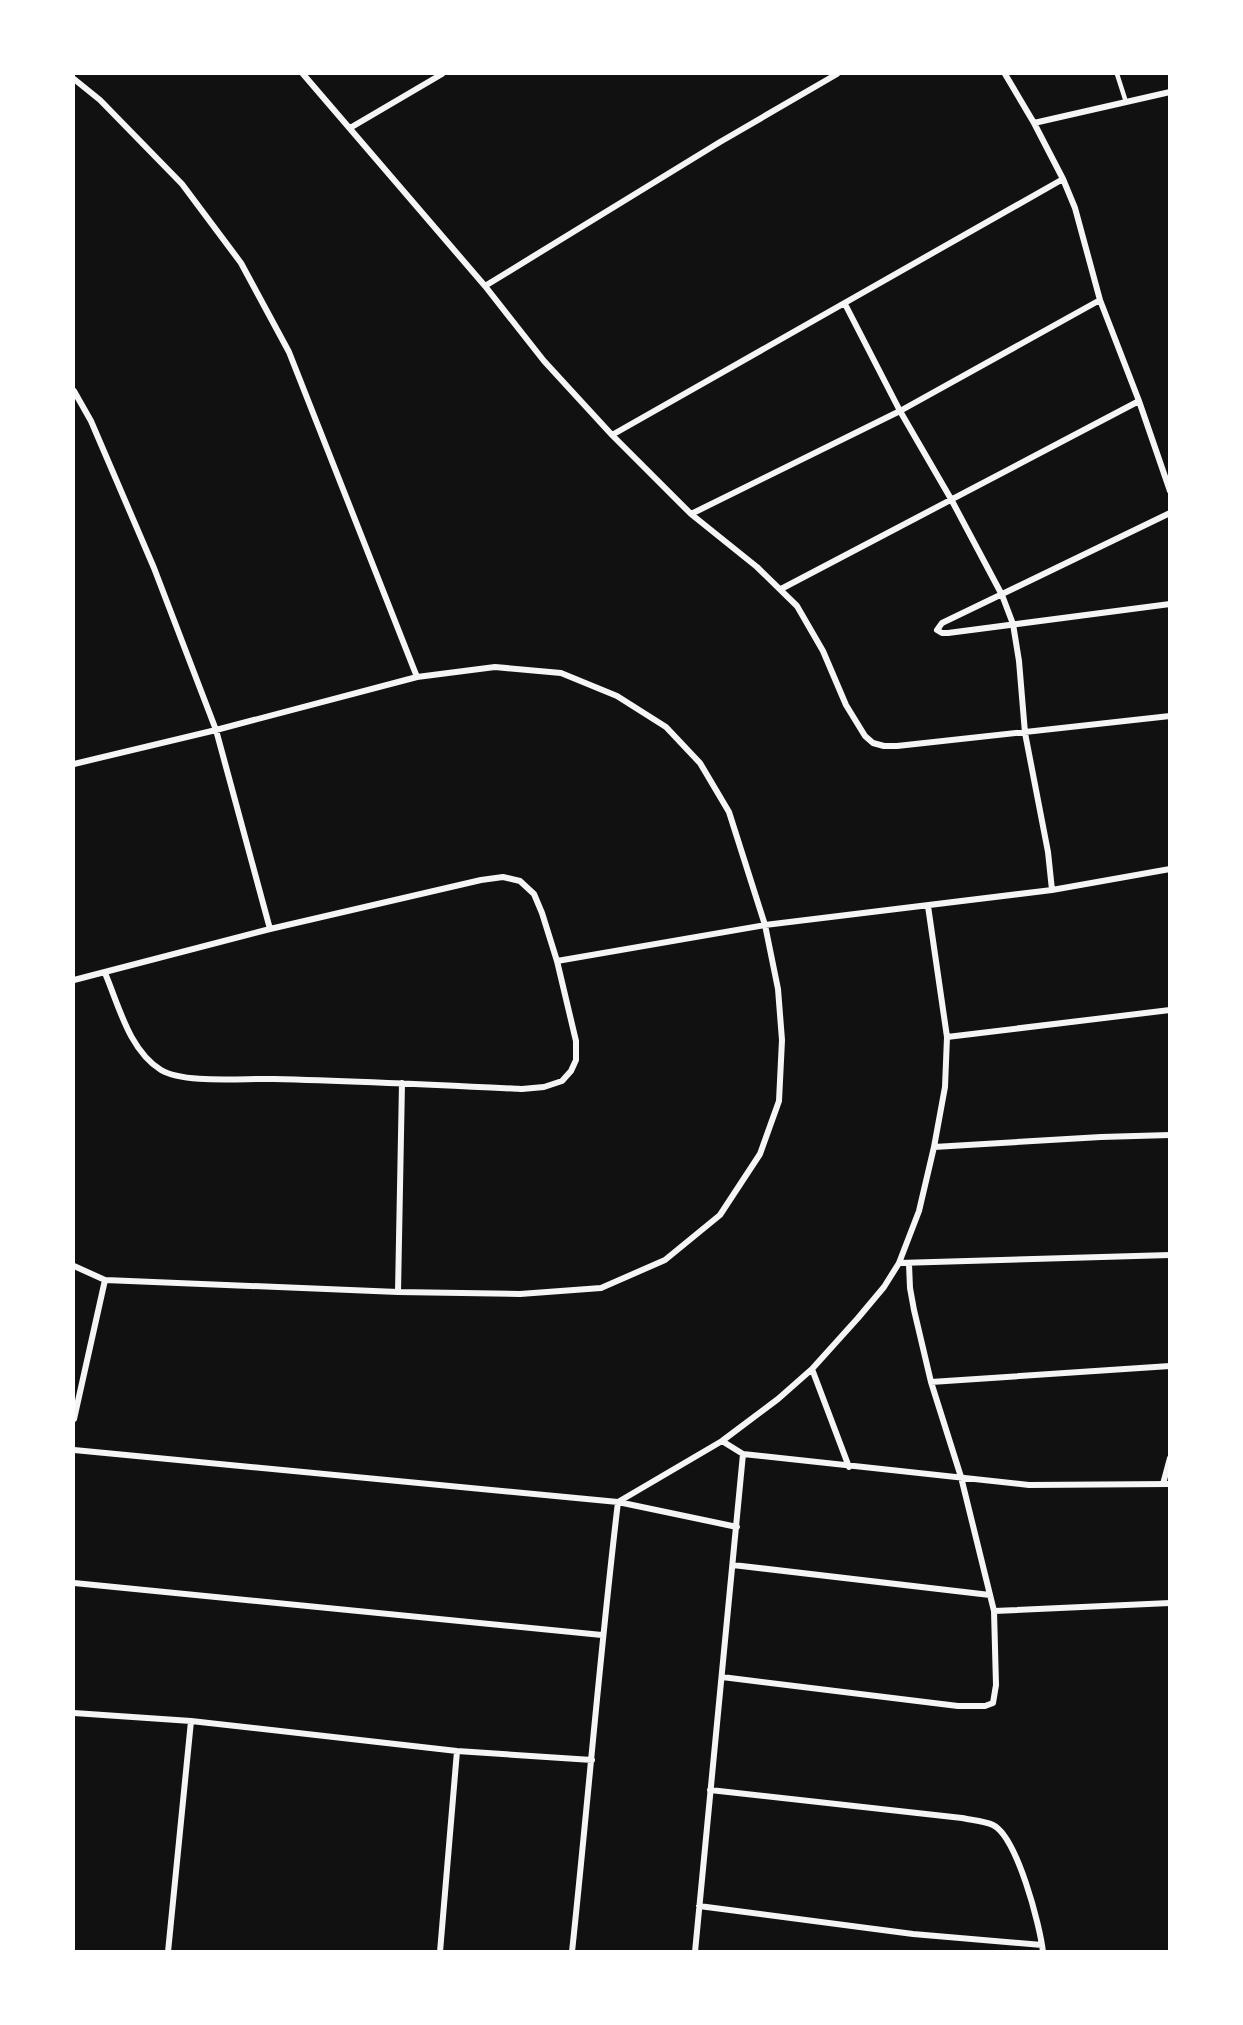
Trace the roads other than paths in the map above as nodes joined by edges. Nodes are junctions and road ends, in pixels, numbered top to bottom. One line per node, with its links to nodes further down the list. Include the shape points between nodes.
1 (303, 74): 10 (street)
2 (442, 74): 10 (street)
3 (837, 74): 12 (street)
4 (1005, 74): 9 (street)
5 (1117, 74): 8 (lane)
6 (74, 79): 27 (street, via 100,100 182,184 242,263 289,352)
7 (1170, 92): 8 (street)
8 (1126, 102): 9 (street)
9 (1034, 123): 11 (street)
10 (350, 128): 12 (street)
11 (1063, 179): 13 (street, via 1083,232); 14 (street)
12 (485, 286): 18 (street, via 544,361)
13 (1100, 300): 16 (street); 17 (street)
14 (845, 304): 17 (street); 18 (street)
15 (74, 391): 29 (street, via 91,421 154,568)
16 (1139, 401): 19 (street); 20 (street)
17 (900, 411): 20 (street); 22 (street)
18 (612, 435): 22 (street)
19 (1170, 491)
20 (951, 499): 23 (street); 24 (street)
21 (1170, 513): 24 (street)
22 (691, 514): 23 (street)
23 (781, 589): 30 (street, via 810,627 855,722 873,743 884,746)
24 (1002, 595): 26 (street); 26 (street, via 942,623 937,630 948,633)
25 (1170, 604): 26 (street)
26 (1014, 624): 30 (street)
27 (417, 677): 29 (street); 35 (street, via 495,667 561,674 617,696 666,727 700,763 729,812)
28 (1170, 716): 30 (street)
29 (216, 730): 31 (street); 36 (street)
30 (1025, 733): 33 (street)
31 (74, 764)
32 (1170, 869): 33 (street)
33 (1052, 890): 34 (street)
34 (928, 906): 35 (street); 41 (street)
35 (765, 925): 37 (street); 50 (street, via 778,988 782,1040 779,1101 760,1154 720,1215 665,1260 601,1288 520,1294)
36 (270, 929): 37 (street, via 503,877 520,881 534,894); 38 (street)
37 (557, 962): 42 (street, via 576,1041 576,1060 562,1081 544,1088 522,1089)
38 (105, 973): 39 (street); 42 (street, via 131,1036 145,1058 164,1071 189,1079)
39 (74, 980)
40 (1170, 1010): 41 (street)
41 (947, 1037): 44 (street, via 945,1087)
42 (402, 1083): 50 (street)
43 (1170, 1135): 44 (street)
44 (934, 1147): 46 (street, via 919,1211)
45 (1170, 1255): 47 (street)
46 (899, 1263): 47 (street); 52 (street, via 878,1294)
47 (909, 1264): 53 (street, via 910,1288)
48 (74, 1266): 49 (street)
49 (105, 1280): 50 (street); 54 (street)
50 (398, 1292)
51 (1170, 1366): 53 (street)
52 (812, 1369): 55 (street); 59 (street)
53 (930, 1382): 60 (street)
54 (74, 1419)
55 (722, 1441): 57 (street); 62 (street)
56 (74, 1450): 62 (street)
57 (743, 1454): 59 (street); 63 (street)
58 (1170, 1458): 61 (street)
59 (849, 1467): 60 (street)
60 (961, 1477): 61 (street, via 1029,1485); 66 (street)
61 (1166, 1484)
62 (618, 1502): 63 (street); 69 (street)
63 (737, 1527): 64 (street)
64 (733, 1565): 66 (street); 70 (street)
65 (74, 1583): 69 (street)
66 (990, 1595): 68 (street)
67 (1170, 1603): 68 (street)
68 (994, 1611): 70 (street, via 996,1685 993,1703 985,1706)
69 (602, 1635): 74 (street)
70 (722, 1677): 75 (street)
71 (74, 1713): 72 (street)
72 (191, 1721): 73 (street); 78 (street)
73 (457, 1751): 74 (street); 79 (street)
74 (592, 1760): 80 (street)
75 (710, 1790): 76 (street); 77 (street, via 962,1818 993,1825 1006,1835 1016,1854)
76 (699, 1906): 77 (street); 81 (street)
77 (1043, 1948)
78 (168, 1952)
79 (440, 1952)
80 (572, 1952)
81 (695, 1952)

